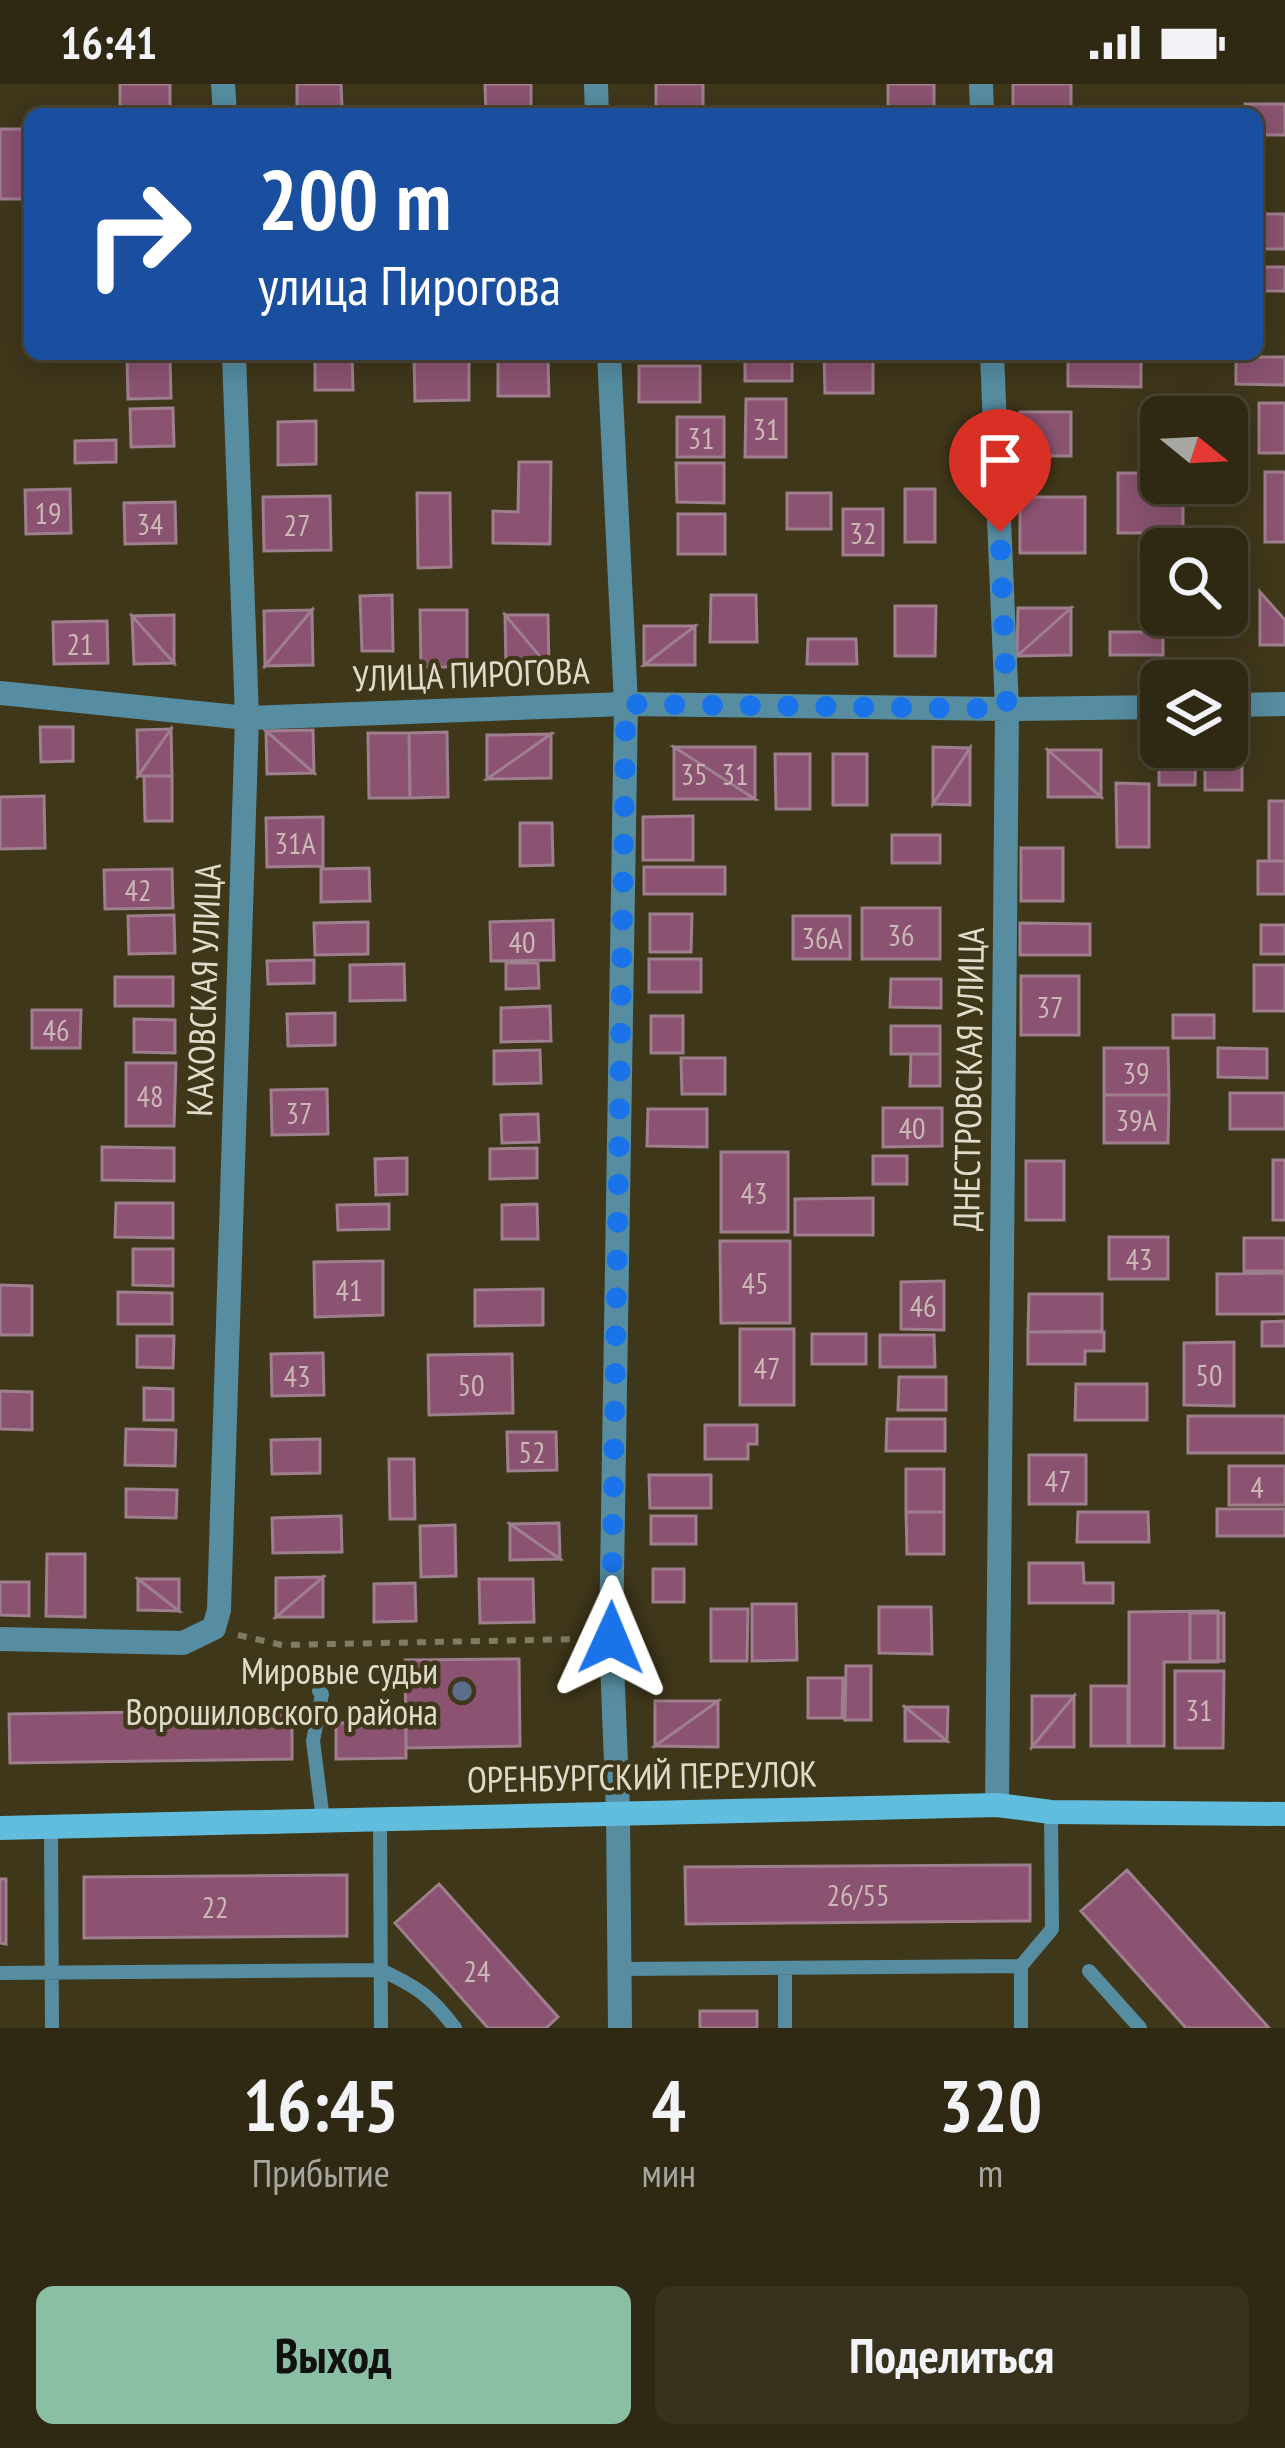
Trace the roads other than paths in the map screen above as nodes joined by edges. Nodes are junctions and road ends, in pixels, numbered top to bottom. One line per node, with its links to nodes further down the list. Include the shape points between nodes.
1 (234, 360): 10 (street, КАХОВСКАЯ УЛИЦА)
2 (609, 360): 5 (street)
3 (992, 360): 9 (street, ДНЕСТРОВСКАЯ УЛИЦА)
4 (0, 693): 10 (street, УЛИЦА ПИРОГОВА)
5 (626, 704): 9 (street, УЛИЦА ПИРОГОВА); 10 (street, УЛИЦА ПИРОГОВА); 14 (street, via 611,1638)
6 (1285, 704): 7 (street)
7 (1248, 705)
8 (1140, 706): 9 (street, УЛИЦА ПИРОГОВА)
9 (1007, 709): 13 (street, ДНЕСТРОВСКАЯ УЛИЦА)
10 (247, 718): 11 (street, КАХОВСКАЯ УЛИЦА, via 219,1610 214,1628 183,1643)
11 (0, 1639)
12 (319, 1691): 18 (lane, via 313,1742)
13 (997, 1805): 14 (street, ОРЕНБУРГСКИЙ ПЕРЕУЛОК); 15 (street, ОРЕНБУРГСКИЙ ПЕРЕУЛОК)
14 (618, 1812): 17 (street, ОРЕНБУРГСКИЙ ПЕРЕУЛОК); 23 (street)
15 (1051, 1812): 16 (street, ОРЕНБУРГСКИЙ ПЕРЕУЛОК); 21 (lane, via 1052,1930)
16 (1285, 1814)
17 (380, 1818): 18 (street, ОРЕНБУРГСКИЙ ПЕРЕУЛОК); 24 (lane)
18 (323, 1820): 19 (street, ОРЕНБУРГСКИЙ ПЕРЕУЛОК)
19 (51, 1827): 20 (street, ОРЕНБУРГСКИЙ ПЕРЕУЛОК); 27 (lane)
20 (0, 1828)
21 (1021, 1966): 22 (lane); 33 (lane)
22 (785, 1968): 23 (lane); 32 (lane)
23 (619, 1969): 31 (street)
24 (381, 1970): 27 (lane); 29 (lane); 30 (lane, via 435,2002)
25 (1089, 1971): 34 (lane)
26 (0, 1972): 27 (lane)
27 (52, 1972): 28 (lane)
28 (52, 2028)
29 (381, 2028)
30 (455, 2028)
31 (620, 2028)
32 (785, 2028)
33 (1021, 2028)
34 (1140, 2028)

